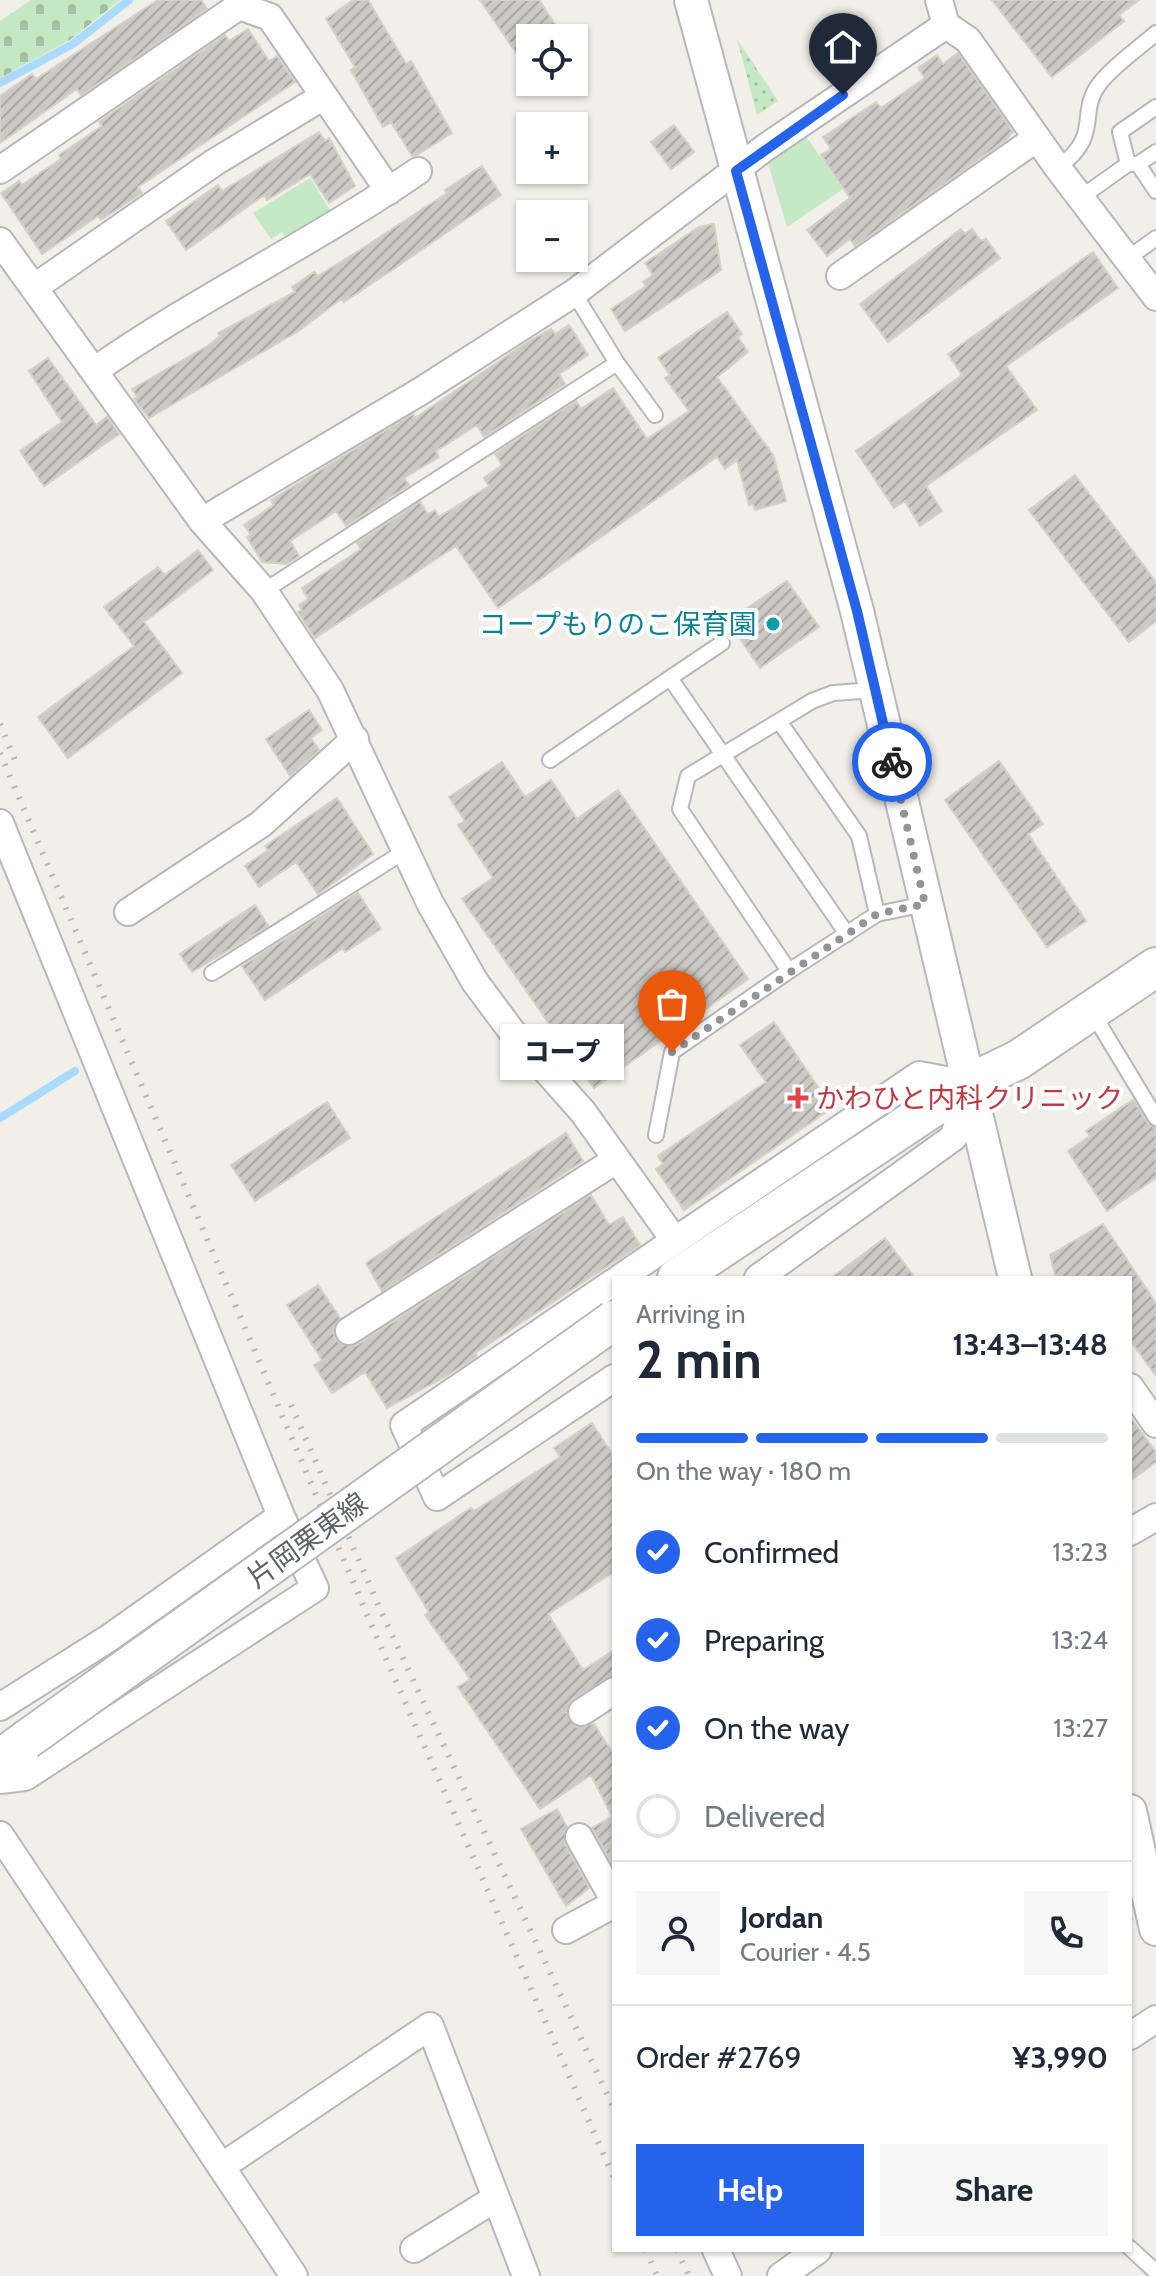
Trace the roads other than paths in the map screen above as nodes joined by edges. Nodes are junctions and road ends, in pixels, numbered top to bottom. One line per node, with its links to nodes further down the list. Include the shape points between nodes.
1 (691, 0): 12 (street)
2 (942, 12): 6 (street); 12 (street)
3 (1156, 33): 9 (lane, via 1100,83 1082,147)
4 (324, 96): 10 (street, via 270,17 239,6); 13 (street); 20 (street, via 215,162)
5 (1156, 107): 8 (lane, via 1120,132)
6 (1037, 138): 9 (street); 19 (street)
7 (1156, 152): 8 (lane)
8 (1133, 164): 14 (lane); 15 (lane)
9 (1058, 168): 15 (street)
10 (0, 170)
11 (418, 171): 13 (street)
12 (736, 171): 21 (street); 30 (street)
13 (389, 191): 24 (street)
14 (1156, 191)
15 (1080, 198): 18 (street)
16 (1156, 238): 18 (lane)
17 (0, 241): 20 (street)
18 (1127, 259): 22 (street)
19 (840, 276)
20 (35, 287): 24 (street)
21 (574, 293): 23 (lane); 26 (street)
22 (1156, 297)
23 (617, 363): 25 (lane); 27 (lane)
24 (94, 371): 26 (street)
25 (655, 415)
26 (202, 521): 27 (street)
27 (264, 591): 32 (street, via 330,690)
28 (722, 643): 29 (lane)
29 (670, 678): 33 (lane); 34 (lane)
30 (876, 690): 31 (lane, via 833,693); 37 (street)
31 (779, 721): 33 (lane); 39 (lane, via 859,836)
32 (355, 739): 36 (street); 38 (street, via 261,824)
33 (723, 755): 40 (lane); 42 (lane, via 688,776 680,809)
34 (550, 760)
35 (0, 823): 61 (street)
36 (405, 851): 43 (lane); 48 (street, via 475,982)
37 (925, 904): 39 (lane); 45 (street)
38 (128, 912)
39 (877, 914): 40 (lane)
40 (847, 934): 42 (lane)
41 (1156, 967): 44 (main road)
42 (789, 971): 47 (lane, via 672,1052)
43 (212, 973)
44 (1091, 1012): 45 (main road, via 1018,1060); 46 (lane)
45 (968, 1084): 49 (main road); 51 (street, via 954,1137); 52 (street)
46 (1156, 1118)
47 (656, 1135)
48 (616, 1160): 49 (street); 55 (street)
49 (676, 1260): 50 (street)
50 (626, 1276)
51 (761, 1276)
52 (1015, 1276)
53 (612, 1283): 56 (street)
54 (612, 1321): 67 (main road, 片岡栗東線, bridge)
55 (349, 1331)
56 (537, 1334): 59 (street); 59 (street, via 404,1425 437,1497)
57 (612, 1379): 59 (street)
58 (1132, 1390): 60 (street)
59 (582, 1400)
60 (1156, 1424)
61 (281, 1516): 65 (street, via 109,1638); 68 (street, via 315,1588 25,1777)
62 (1156, 1517): 63 (street)
63 (1132, 1531)
64 (612, 1692): 66 (street)
65 (0, 1707)
66 (582, 1712)
67 (13, 1750)
68 (0, 1780)
69 (1132, 1820): 74 (street)
70 (0, 1835): 78 (street)
71 (579, 1837): 72 (street)
72 (612, 1898)
73 (612, 1903): 75 (street)
74 (1156, 1929)
75 (566, 1930)
76 (1156, 2019): 77 (street)
77 (1132, 2035)
78 (221, 2167): 79 (street, via 430,2026); 85 (street)
79 (496, 2198): 80 (street); 86 (street)
80 (414, 2249)
81 (1132, 2250): 84 (lane)
82 (717, 2252): 87 (street)
83 (815, 2252): 88 (street)
84 (1156, 2272)
85 (294, 2276)
86 (526, 2276)
87 (728, 2276)
88 (781, 2276)

